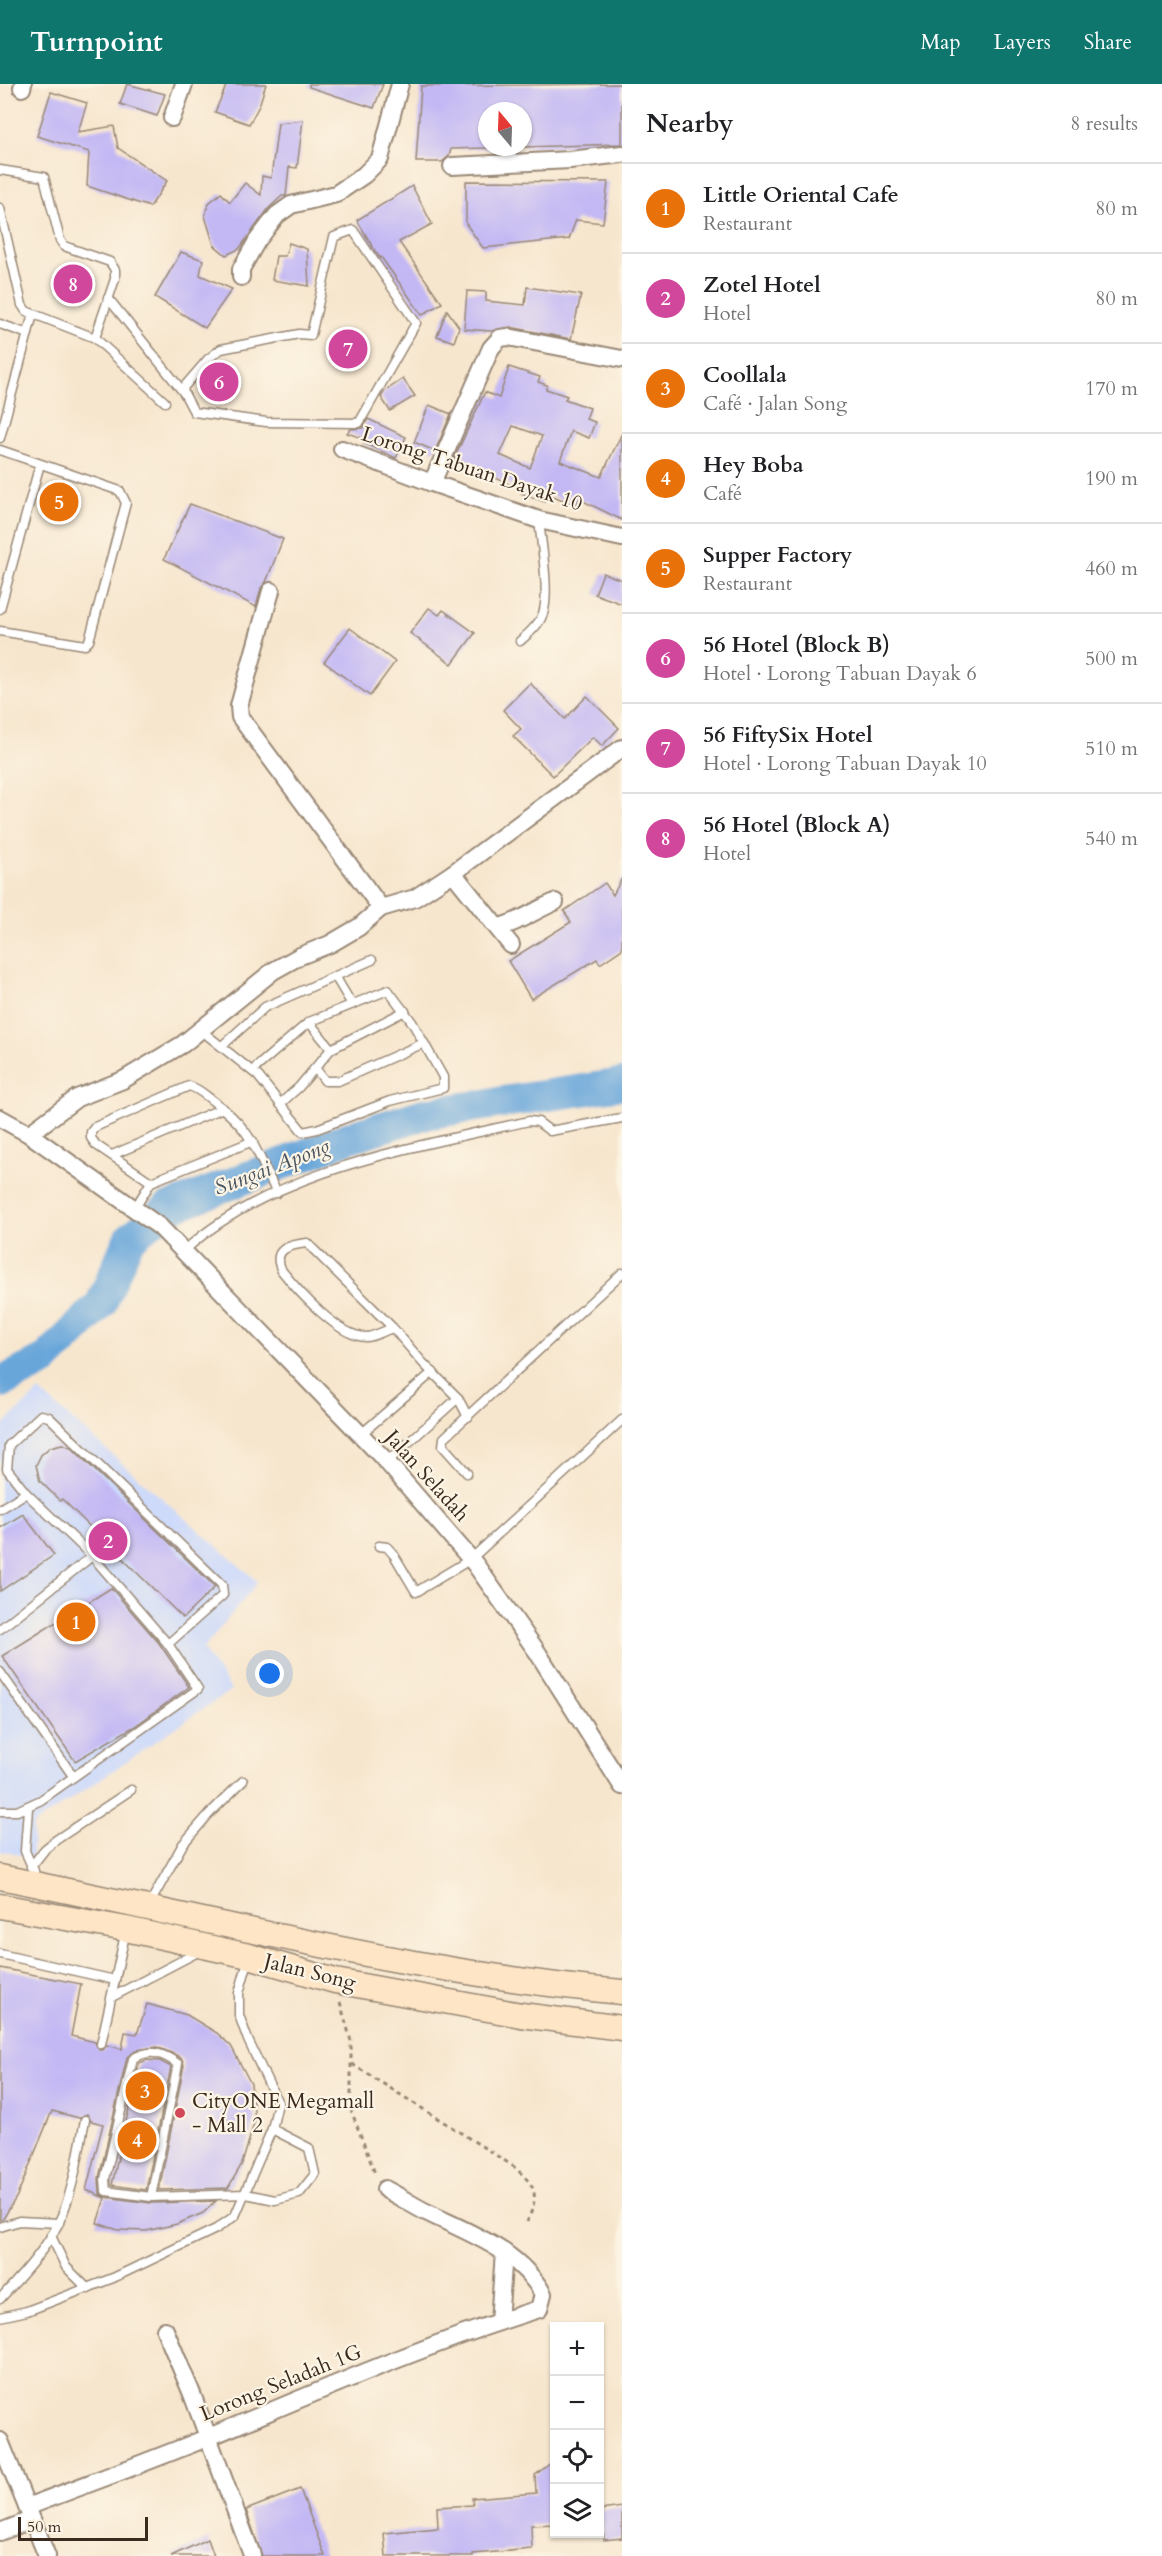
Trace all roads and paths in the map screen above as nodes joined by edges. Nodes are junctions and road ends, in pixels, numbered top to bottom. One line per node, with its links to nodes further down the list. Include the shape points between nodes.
1 (184, 84): 3 (street)
2 (400, 84): 8 (street, via 380,159 364,176 336,194 291,205 277,215 256,241 241,269)
3 (172, 118)
4 (622, 154): 5 (street)
5 (452, 166)
6 (0, 170): 9 (lane, via 44,177 64,246 110,262 115,270)
7 (0, 208): 10 (lane, via 22,305)
8 (241, 278)
9 (108, 298): 13 (lane); 15 (lane)
10 (33, 314): 12 (lane); 13 (lane)
11 (0, 324): 12 (lane)
12 (28, 334): 17 (lane)
13 (95, 338): 16 (lane)
14 (622, 359): 21 (street, via 500,338 487,358)
15 (184, 393): 15 (lane, via 194,412 266,422 359,423 416,323 353,231 334,237 311,335 221,349 195,372 183,388)
16 (165, 402)
17 (0, 438)
18 (342, 449): 21 (street, Lorong Tabuan Dayak 10)
19 (0, 450): 20 (lane)
20 (40, 464): 25 (lane); 26 (lane, via 120,491 126,502 89,641 85,645)
21 (432, 483): 22 (street, Lorong Tabuan Dayak 10)
22 (539, 520): 23 (street, Lorong Tabuan Dayak 10); 27 (lane, via 546,597 543,616)
23 (622, 538)
24 (271, 591): 31 (street, via 238,706 240,717)
25 (0, 609)
26 (0, 631)
27 (520, 641)
28 (622, 748): 29 (street)
29 (453, 873): 31 (street, via 415,898); 32 (street)
30 (555, 902): 32 (street, via 508,926)
31 (381, 908): 39 (street, via 359,927 273,971)
32 (497, 927): 33 (street)
33 (511, 945)
34 (372, 960): 35 (lane)
35 (335, 976): 36 (lane); 41 (lane, via 265,1007)
36 (351, 1003): 37 (lane, via 388,990); 38 (lane)
37 (405, 1011): 40 (lane); 42 (lane)
38 (309, 1022): 42 (lane); 44 (lane)
39 (202, 1031): 41 (lane); 49 (street, via 123,1080 77,1098)
40 (424, 1044): 43 (lane, via 338,1081 325,1081); 45 (lane, via 443,1077 443,1088 390,1101 303,1132)
41 (223, 1045): 44 (lane)
42 (331, 1049): 43 (lane)
43 (315, 1068): 45 (lane)
44 (252, 1071): 45 (lane)
45 (280, 1104)
46 (223, 1108): 50 (lane); 51 (lane); 51 (lane, via 195,1087 182,1087 95,1127 91,1138)
47 (0, 1118): 49 (street, Jalan Seladah)
48 (622, 1118): 53 (lane, via 550,1131 529,1121 371,1157)
49 (29, 1134): 54 (street, Jalan Seladah)
50 (253, 1142): 52 (lane); 53 (lane)
51 (112, 1155): 52 (lane)
52 (151, 1182): 54 (lane)
53 (277, 1192): 55 (lane, via 205,1232)
54 (147, 1216): 55 (street, Jalan Seladah)
55 (184, 1251): 62 (street, Jalan Seladah)
56 (622, 1273): 60 (lane)
57 (393, 1328): 57 (lane, via 366,1337 332,1323 282,1271 280,1253 289,1245 307,1243); 58 (lane)
58 (433, 1372): 59 (lane); 62 (lane)
59 (458, 1398): 60 (lane); 63 (lane)
60 (468, 1417): 64 (lane, via 442,1443)
61 (622, 1420): 69 (lane)
62 (360, 1435): 63 (street, Jalan Seladah)
63 (387, 1462): 69 (street, Jalan Seladah)
64 (467, 1473)
65 (26, 1493): 66 (lane); 68 (lane); 71 (lane, via 7,1469 9,1445 41,1415 49,1417 222,1585 223,1594)
66 (0, 1509)
67 (379, 1546): 69 (lane, via 387,1547 394,1555 416,1592)
68 (92, 1556): 70 (lane); 71 (lane)
69 (471, 1559): 74 (street, Jalan Seladah)
70 (0, 1629)
71 (168, 1644): 73 (lane, via 198,1689)
72 (0, 1672): 73 (lane)
73 (73, 1776): 77 (lane)
74 (620, 1776)
75 (243, 1781): 82 (lane, via 183,1844)
76 (131, 1790): 79 (lane, via 45,1849)
77 (28, 1808): 78 (lane); 79 (lane, via 25,1851)
78 (0, 1811)
79 (37, 1876): 80 (main road, Jalan Song); 82 (main road, Jalan Song)
80 (0, 1877)
81 (0, 1906): 83 (main road, Jalan Song)
82 (148, 1908): 89 (main road, Jalan Song, via 428,1967 540,1985)
83 (126, 1929): 84 (main road, Jalan Song); 87 (lane)
84 (206, 1947): 86 (main road, Jalan Song); 90 (lane)
85 (0, 1954): 87 (lane)
86 (249, 1956): 88 (main road, Jalan Song); 95 (lane, via 239,1993 239,2014 278,2103)
87 (115, 1980): 90 (lane)
88 (335, 1981): 91 (main road, Jalan Song, via 521,2015); 93 (path, via 351,2041)
89 (622, 1992)
90 (112, 1997): 92 (lane)
91 (622, 2028)
92 (101, 2044)
93 (352, 2064): 96 (path, via 351,2110); 99 (path, via 513,2166 530,2181 535,2204)
94 (85, 2120): 100 (lane, via 72,2189)
95 (272, 2129): 97 (lane); 97 (lane, via 309,2148 315,2174 299,2194 275,2200)
96 (385, 2189): 103 (street)
97 (246, 2194): 98 (lane); 104 (lane, via 227,2223)
98 (151, 2197): 98 (lane, via 178,2064 163,2053 143,2053 133,2059 104,2185 112,2193)
99 (527, 2222)
100 (59, 2223): 101 (lane, via 19,2221); 102 (lane)
101 (0, 2227)
102 (51, 2236): 104 (lane, via 66,2267); 105 (lane)
103 (504, 2252): 107 (street); 107 (street, Lorong Seladah 1G, via 523,2266 543,2294 539,2309)
104 (88, 2289): 106 (lane)
105 (0, 2299)
106 (0, 2317)
107 (499, 2322): 109 (street, Lorong Seladah 1G, via 308,2394)
108 (165, 2330): 109 (street)
109 (208, 2437): 111 (street, Lorong Seladah 1G); 113 (street)
110 (0, 2441): 111 (street)
111 (29, 2513): 112 (street, Lorong Seladah 1G); 114 (street)
112 (0, 2532)
113 (252, 2554)
114 (47, 2556)

